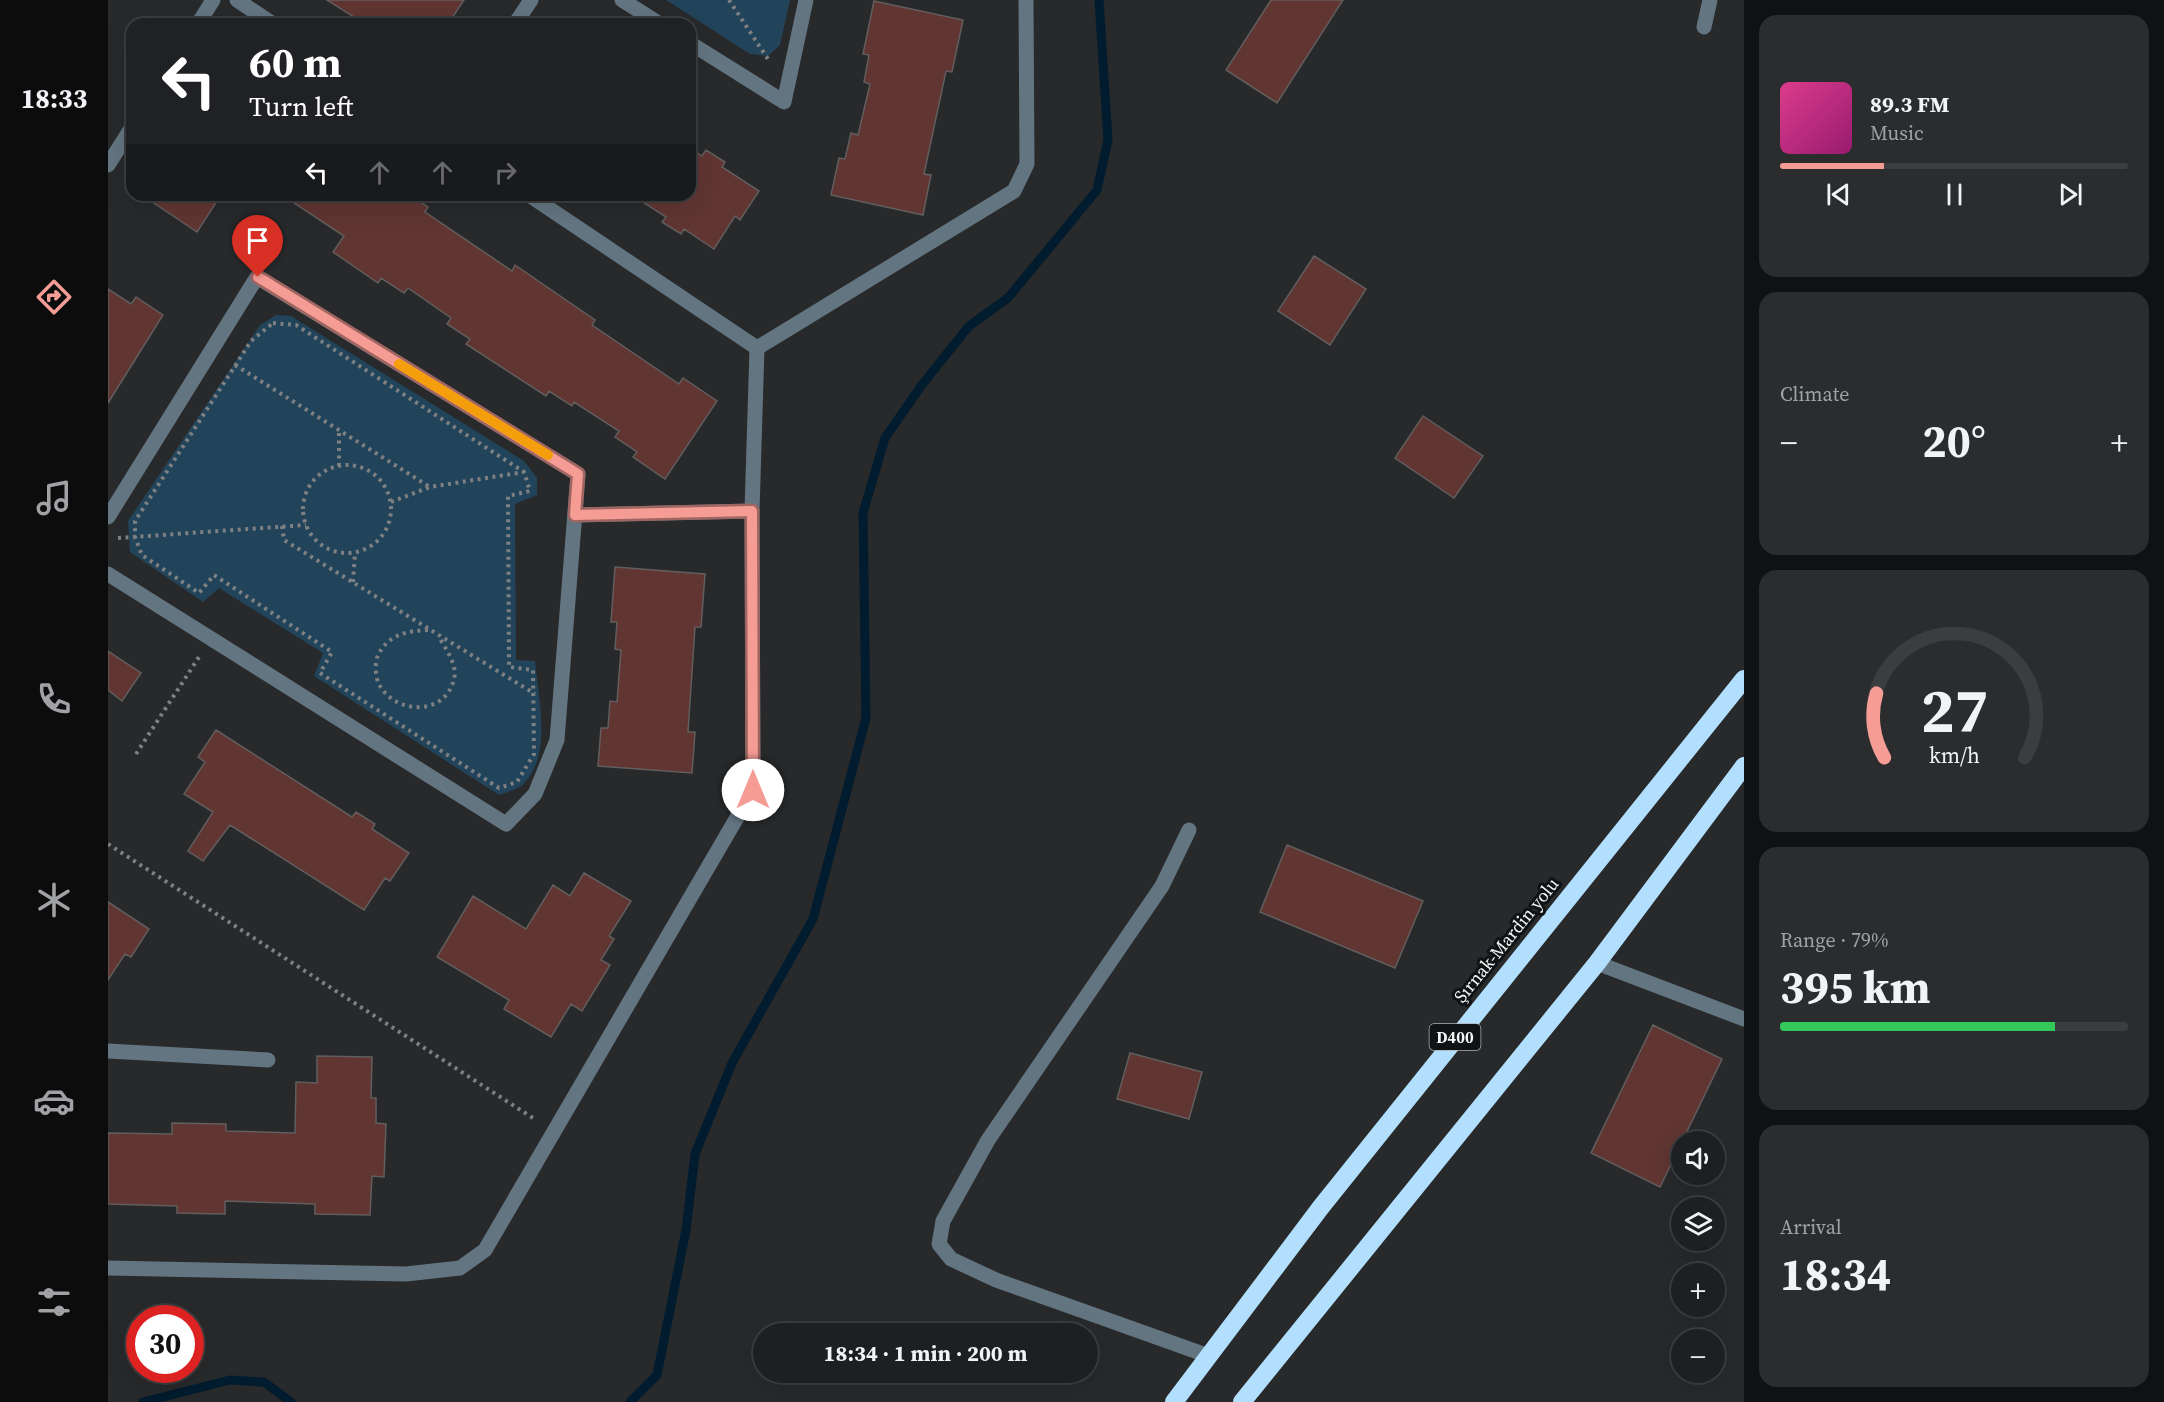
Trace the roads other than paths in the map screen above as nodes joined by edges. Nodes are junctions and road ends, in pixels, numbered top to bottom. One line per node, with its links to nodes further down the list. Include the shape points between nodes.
1 (213, 0): 8 (street)
2 (237, 0): 9 (street)
3 (531, 0): 10 (street)
4 (622, 0): 11 (street)
5 (806, 0): 13 (street, via 784,102)
6 (1026, 0): 17 (street, via 1027,164 1014,191)
7 (1710, 0): 12 (street)
8 (202, 18)
9 (264, 18)
10 (518, 18)
11 (650, 18)
12 (1704, 27)
13 (696, 47)
14 (126, 136): 15 (street)
15 (108, 165)
16 (538, 201): 17 (street)
17 (758, 348): 18 (street)
18 (752, 511): 19 (street); 29 (street, via 753,790 485,1250 460,1268 406,1274)
19 (575, 515): 20 (street, via 578,474 258,277); 21 (street, via 556,740 535,794 506,824)
20 (108, 517)
21 (108, 574)
22 (1744, 679): 30 (highway, Şırnak-Mardin yolu / D400, via 1336,1188)
23 (1744, 766): 25 (highway)
24 (1189, 830): 30 (street, via 1162,886 988,1140 943,1221 939,1244 951,1259 996,1280)
25 (1597, 963): 26 (street); 32 (highway)
26 (1744, 1019)
27 (108, 1052): 28 (street)
28 (268, 1060)
29 (108, 1268)
30 (1209, 1356): 31 (highway, Şırnak-Mardin yolu / D400)
31 (1174, 1402)
32 (1242, 1402)

